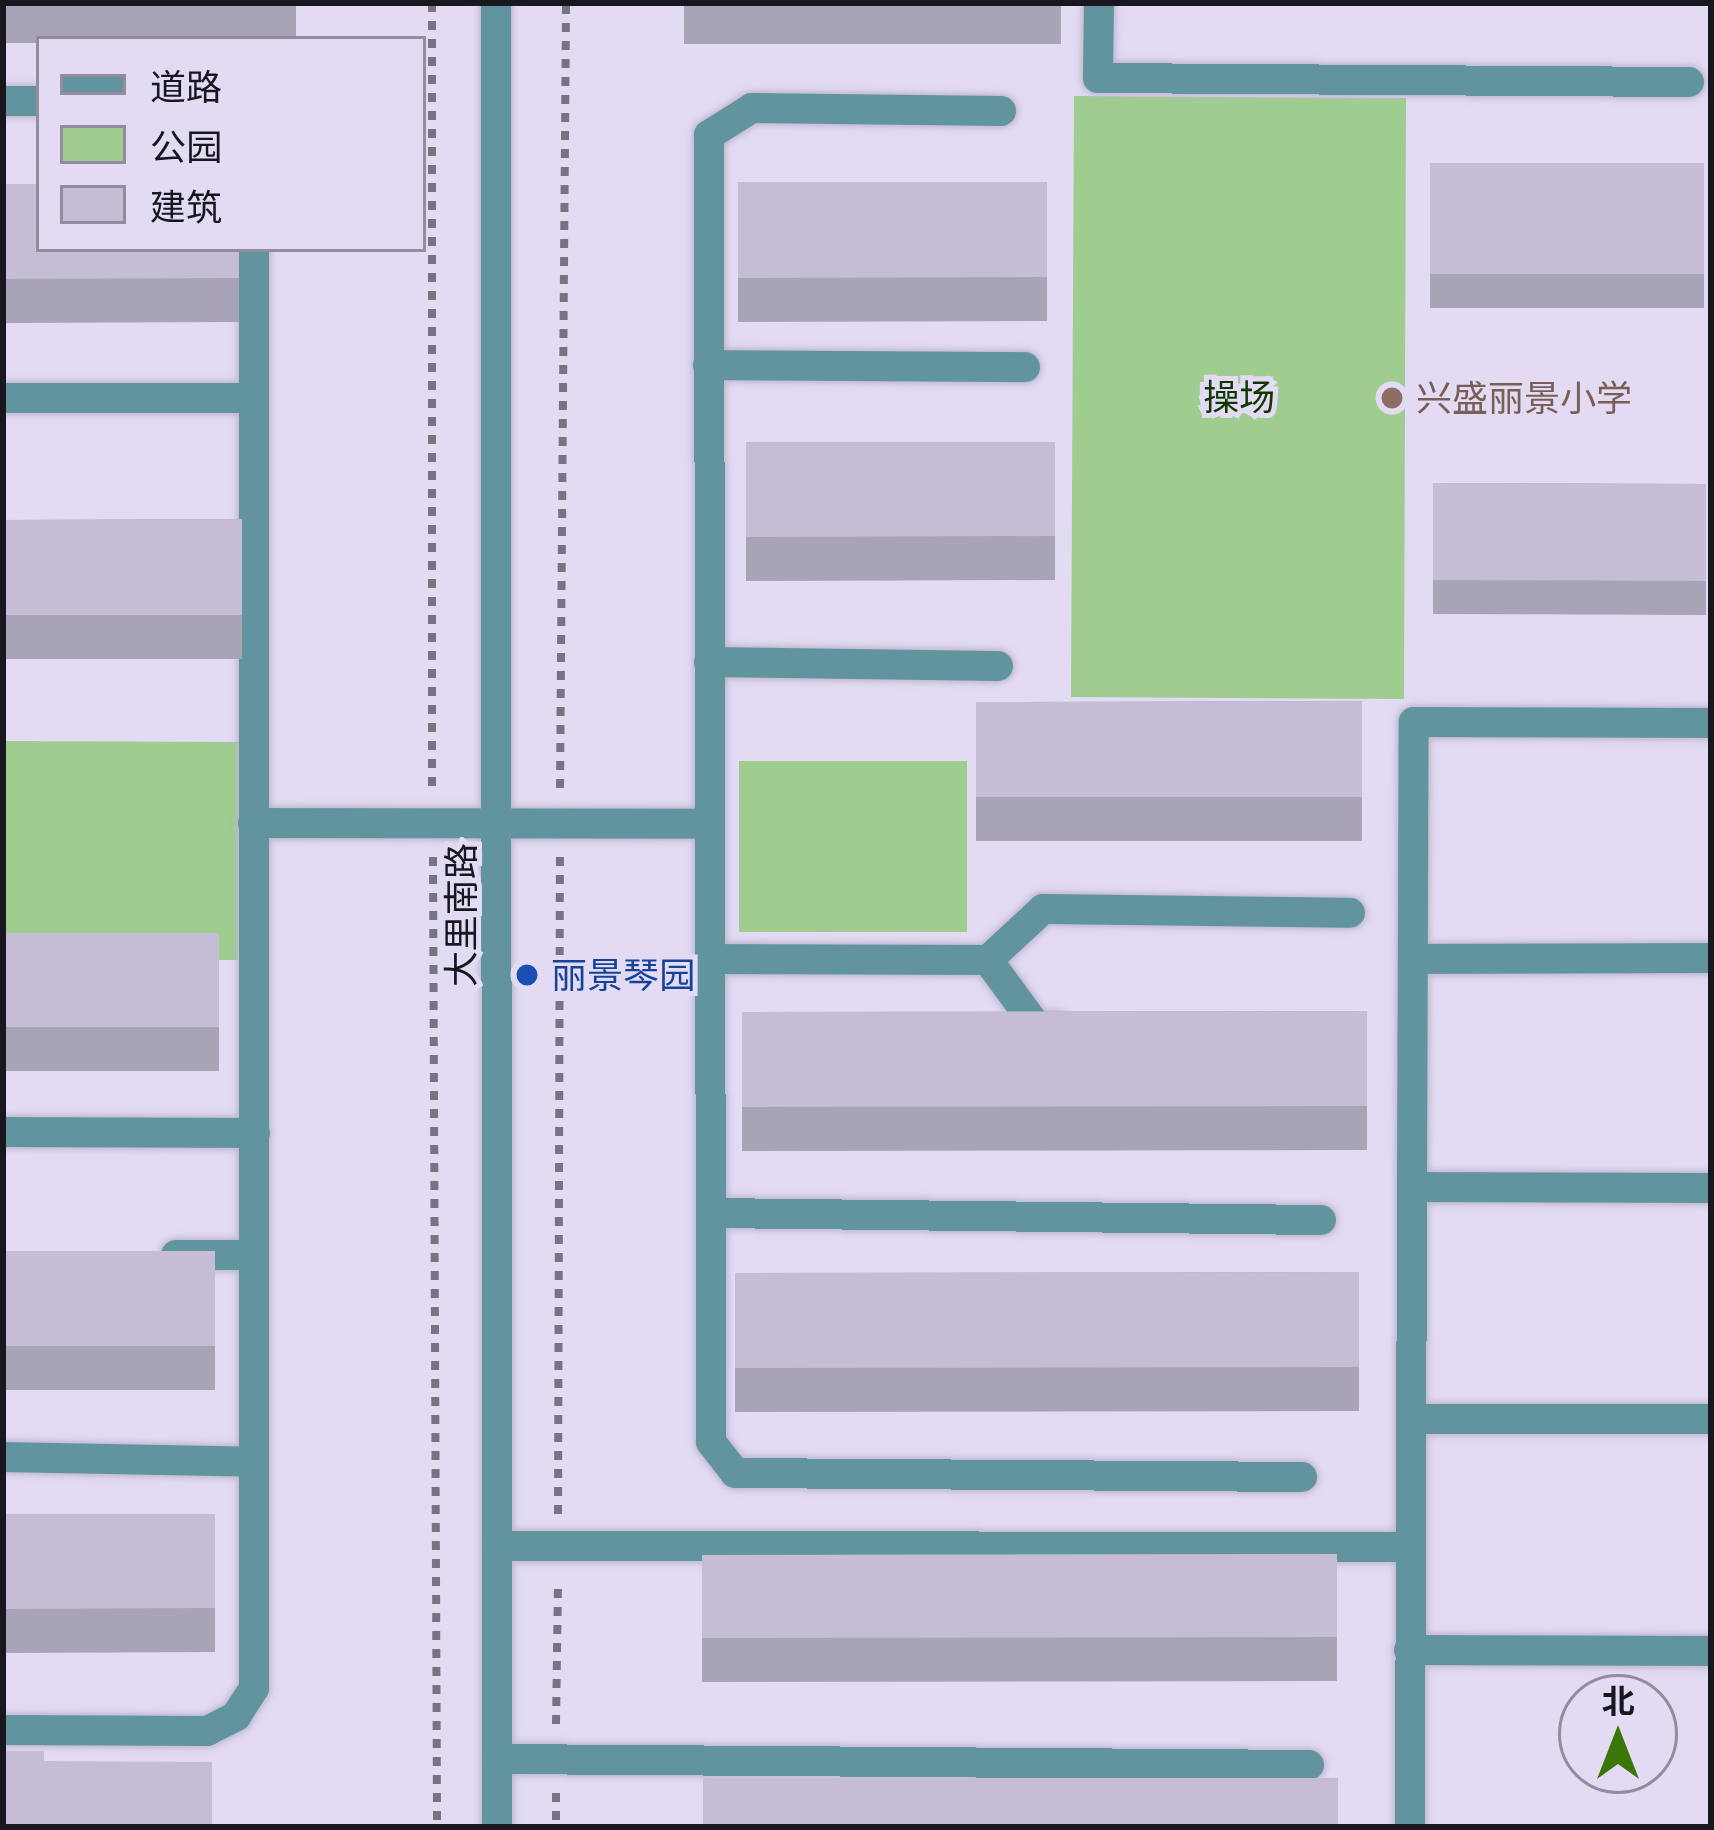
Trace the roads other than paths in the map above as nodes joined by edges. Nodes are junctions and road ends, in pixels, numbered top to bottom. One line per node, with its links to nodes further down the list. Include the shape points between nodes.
1 (496, 3): 16 (street, 大里南路)
2 (1099, 3): 3 (street, via 1098,78)
3 (1689, 82)
4 (3, 101): 5 (street)
5 (36, 101)
6 (1001, 111): 8 (street, via 752,108 709,135)
7 (254, 252): 11 (street)
8 (708, 364): 9 (street); 12 (street)
9 (1025, 368)
10 (3, 398): 11 (street)
11 (253, 398): 15 (street, via 242,524)
12 (709, 662): 13 (street); 17 (street)
13 (998, 666)
14 (1711, 723): 21 (street, via 1414,722)
15 (254, 823): 16 (street); 25 (street)
16 (500, 824): 17 (street); 37 (street, 大里南路)
17 (709, 824): 20 (street)
18 (1350, 913): 22 (street, via 1043,909)
19 (1711, 958): 21 (street)
20 (710, 959): 22 (street); 28 (street)
21 (1413, 959): 26 (street)
22 (988, 960): 23 (street, via 1036,1027)
23 (1083, 1027)
24 (3, 1132): 25 (street)
25 (255, 1133): 31 (street)
26 (1412, 1186): 27 (street); 32 (street)
27 (1711, 1188)
28 (711, 1213): 29 (street); 36 (street, via 711,1442 735,1473)
29 (1321, 1220)
30 (140, 1255): 31 (street)
31 (254, 1255): 35 (street)
32 (1414, 1419): 33 (street); 38 (street)
33 (1711, 1419)
34 (3, 1457): 35 (street)
35 (254, 1462): 41 (street, via 254,1688 236,1716 207,1731)
36 (1302, 1477)
37 (498, 1546): 38 (street); 42 (street, 大里南路)
38 (1411, 1547): 39 (street)
39 (1409, 1650): 40 (street); 45 (street)
40 (1711, 1651)
41 (3, 1730)
42 (497, 1760): 43 (street); 44 (street, 大里南路)
43 (1309, 1765)
44 (497, 1827)
45 (1410, 1827)

